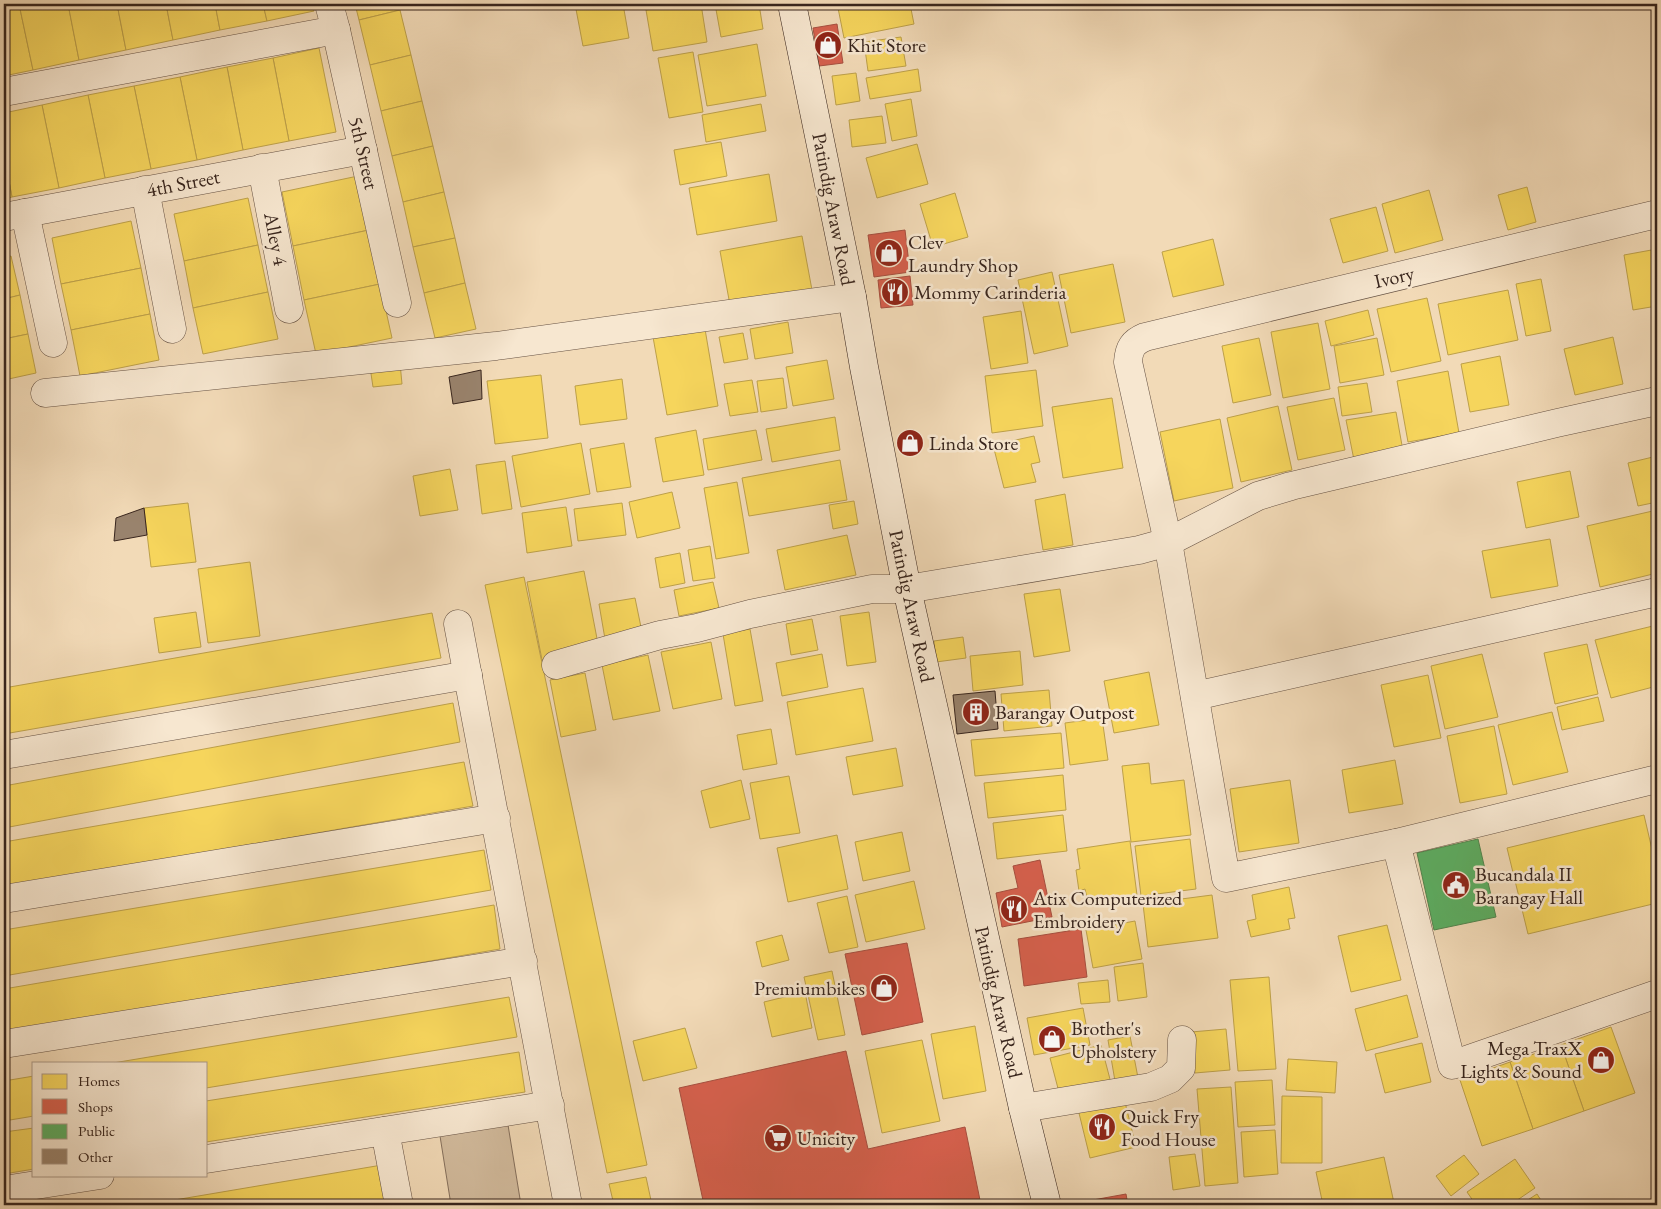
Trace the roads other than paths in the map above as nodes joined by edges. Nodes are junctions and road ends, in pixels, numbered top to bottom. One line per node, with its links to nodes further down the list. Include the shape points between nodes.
1 (328, 4): 3 (street, 5th Street)
2 (792, 4): 10 (street, Patindig Araw Road)
3 (336, 30): 4 (street); 5 (street, 5th Street)
4 (4, 92)
5 (363, 150): 6 (street, 4th Street); 11 (street, 5th Street)
6 (262, 168): 7 (street, 4th Street); 12 (street, Alley 4)
7 (145, 190): 9 (street, 4th Street); 13 (street)
8 (1657, 214): 17 (street, Ivory, via 1137,340 1129,352 1128,362)
9 (14, 215): 14 (street)
10 (852, 297): 15 (street, via 496,346); 18 (street, Patindig Araw Road)
11 (397, 303)
12 (289, 310)
13 (172, 329)
14 (53, 344)
15 (45, 393)
16 (1657, 401): 17 (street, via 1291,486 1258,496)
17 (1168, 542): 18 (street, via 1139,550); 23 (street)
18 (907, 589): 21 (street, via 872,589 750,614); 34 (street, Patindig Araw Road)
19 (1657, 592): 23 (street)
20 (458, 624): 22 (street)
21 (556, 664)
22 (468, 675): 24 (street); 26 (street)
23 (1195, 696): 27 (street, via 1226,878)
24 (4, 755)
25 (1657, 779): 27 (street)
26 (496, 818): 28 (street); 29 (street)
27 (1396, 843): 30 (street, via 1452,1065)
28 (4, 899)
29 (523, 961): 32 (street); 33 (street)
30 (1657, 994)
31 (1182, 1040): 34 (street, via 1181,1068 1170,1079 1151,1087)
32 (4, 1044)
33 (550, 1105): 35 (street); 40 (street)
34 (1023, 1108): 41 (street, Patindig Araw Road)
35 (385, 1131): 36 (street); 39 (street)
36 (208, 1159)
37 (94, 1176): 38 (street)
38 (4, 1190)
39 (399, 1205)
40 (568, 1205)
41 (1047, 1205)

